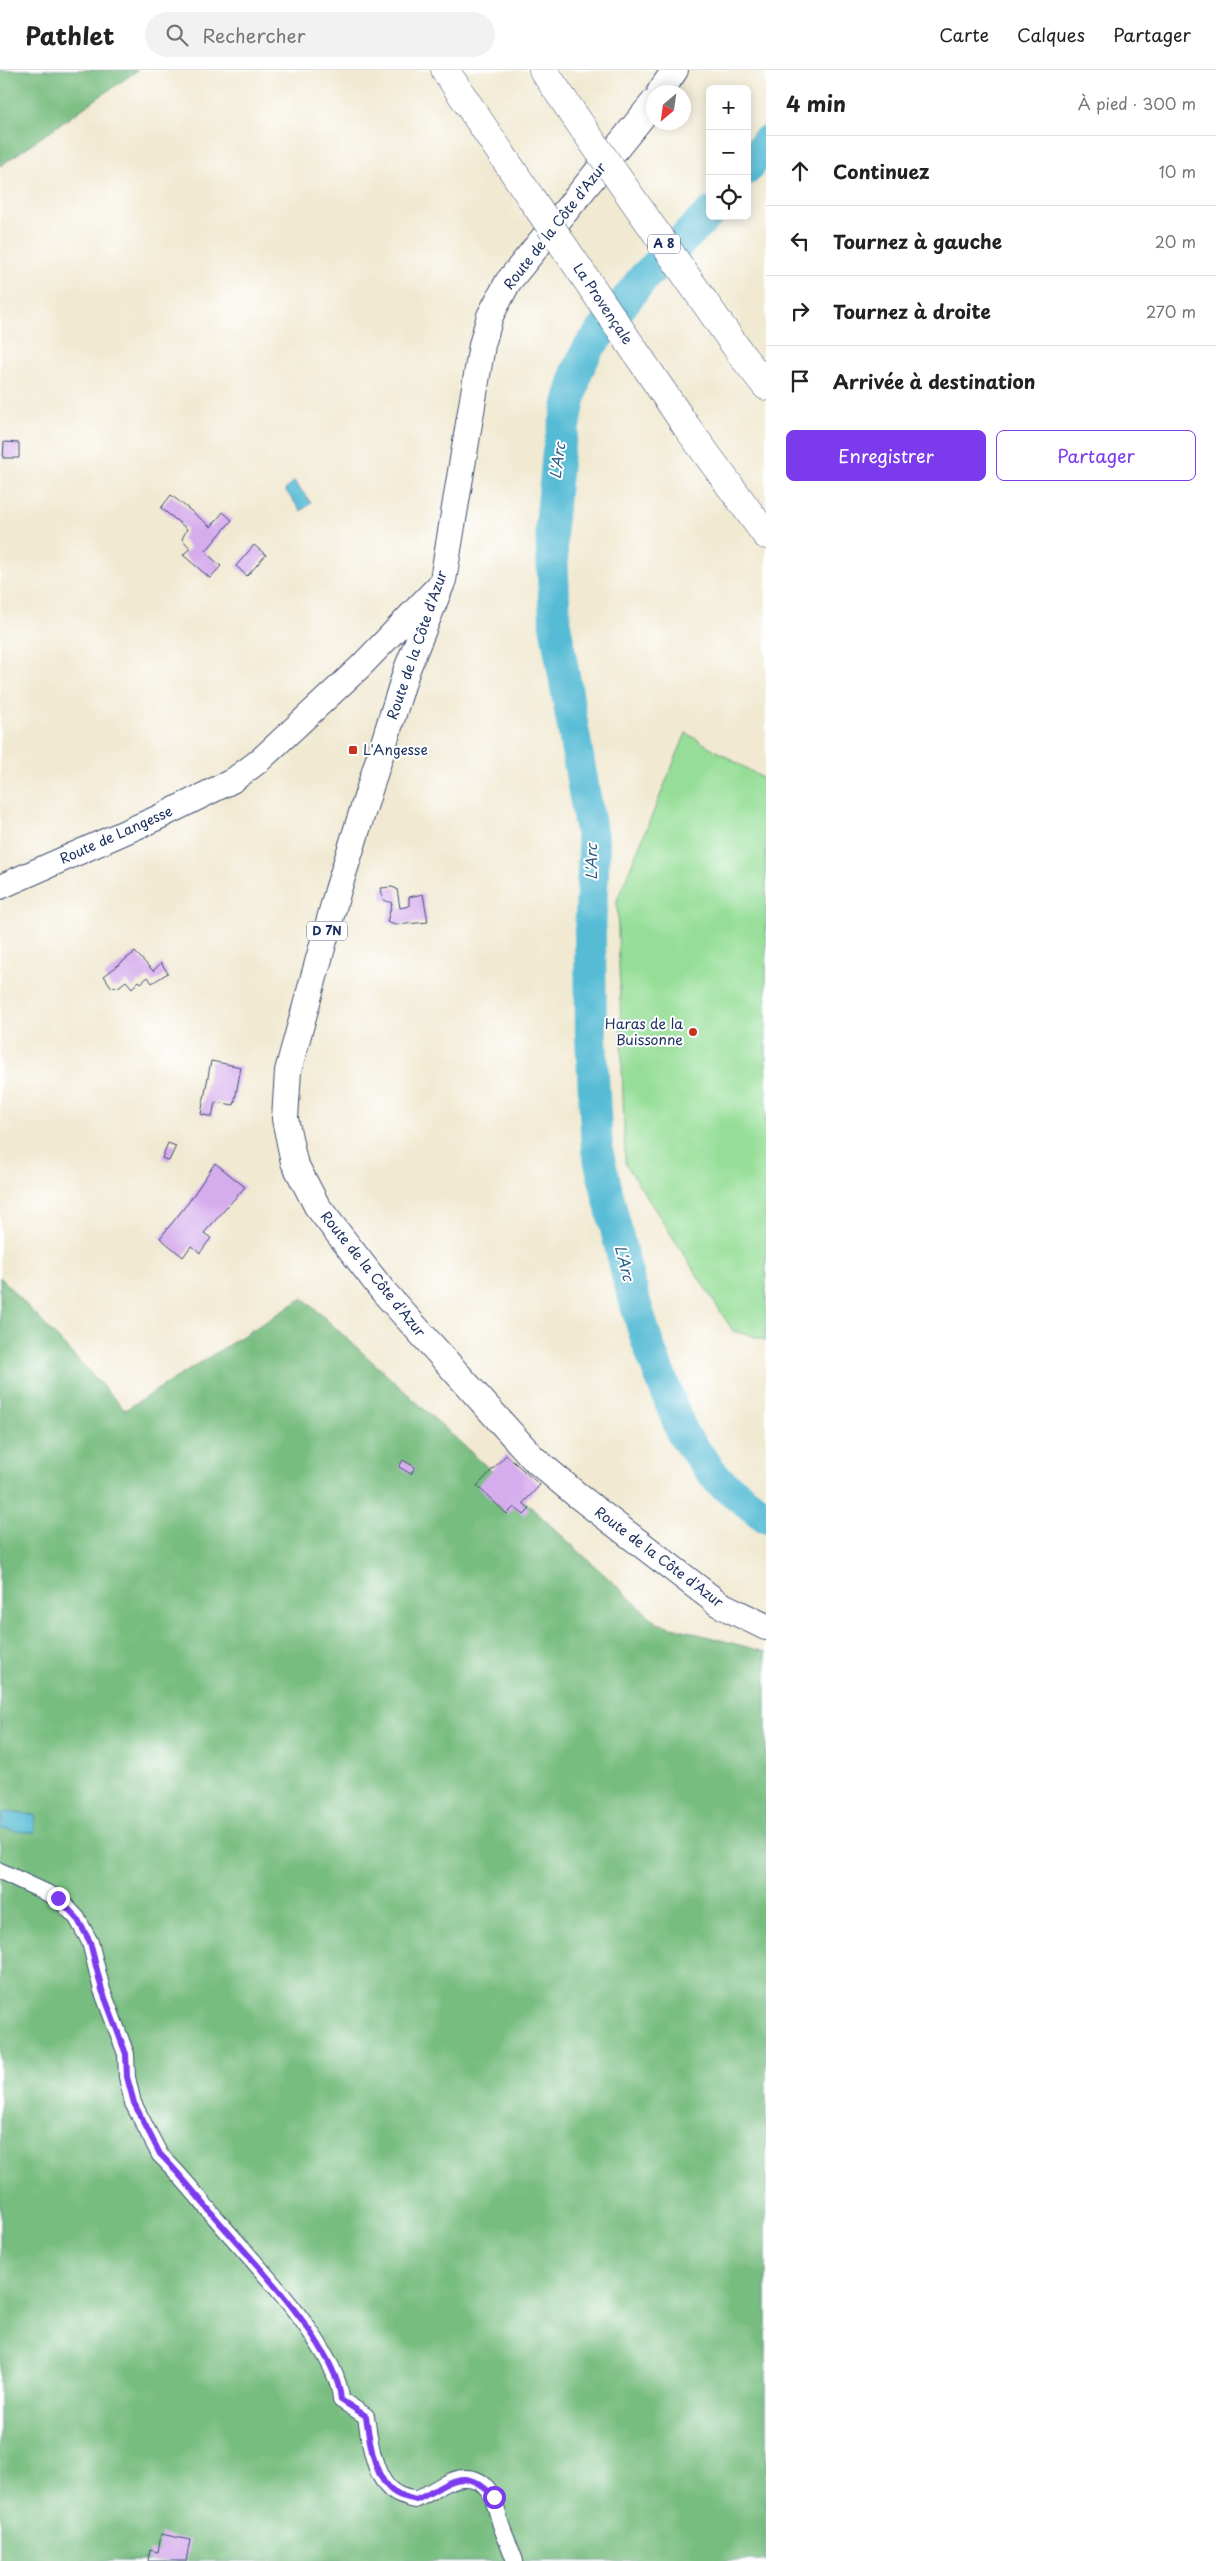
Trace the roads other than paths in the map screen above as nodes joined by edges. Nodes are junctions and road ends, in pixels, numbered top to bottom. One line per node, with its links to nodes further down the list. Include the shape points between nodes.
1 (445, 70): 7 (highway, La Provençale, bridge, via 686,426)
2 (543, 70): 6 (highway, A 8, bridge)
3 (675, 70): 4 (main road)
4 (665, 85)
5 (646, 112): 8 (main road, Route de la Côte d'Azur / D 7N, via 508,282 490,316 474,386)
6 (766, 386)
7 (766, 535)
8 (443, 580): 9 (street, Route de Langesse, via 360,667 259,761 232,781); 10 (main road, Route de la Côte d'Azur / D 7N, via 407,669 372,778 288,1071 285,1119 294,1162 317,1206 349,1249 533,1458 719,1604)
9 (0, 887)
10 (766, 1627)
11 (0, 1871): 12 (street, via 58,1898 77,1918 90,1942 102,1990 126,2054 127,2077 134,2103 147,2132 160,2154 269,2277 316,2341 340,2388 341,2400 366,2416 371,2453 382,2477 395,2494 416,2500 449,2482 465,2478 482,2484 494,2497)
12 (515, 2561)

